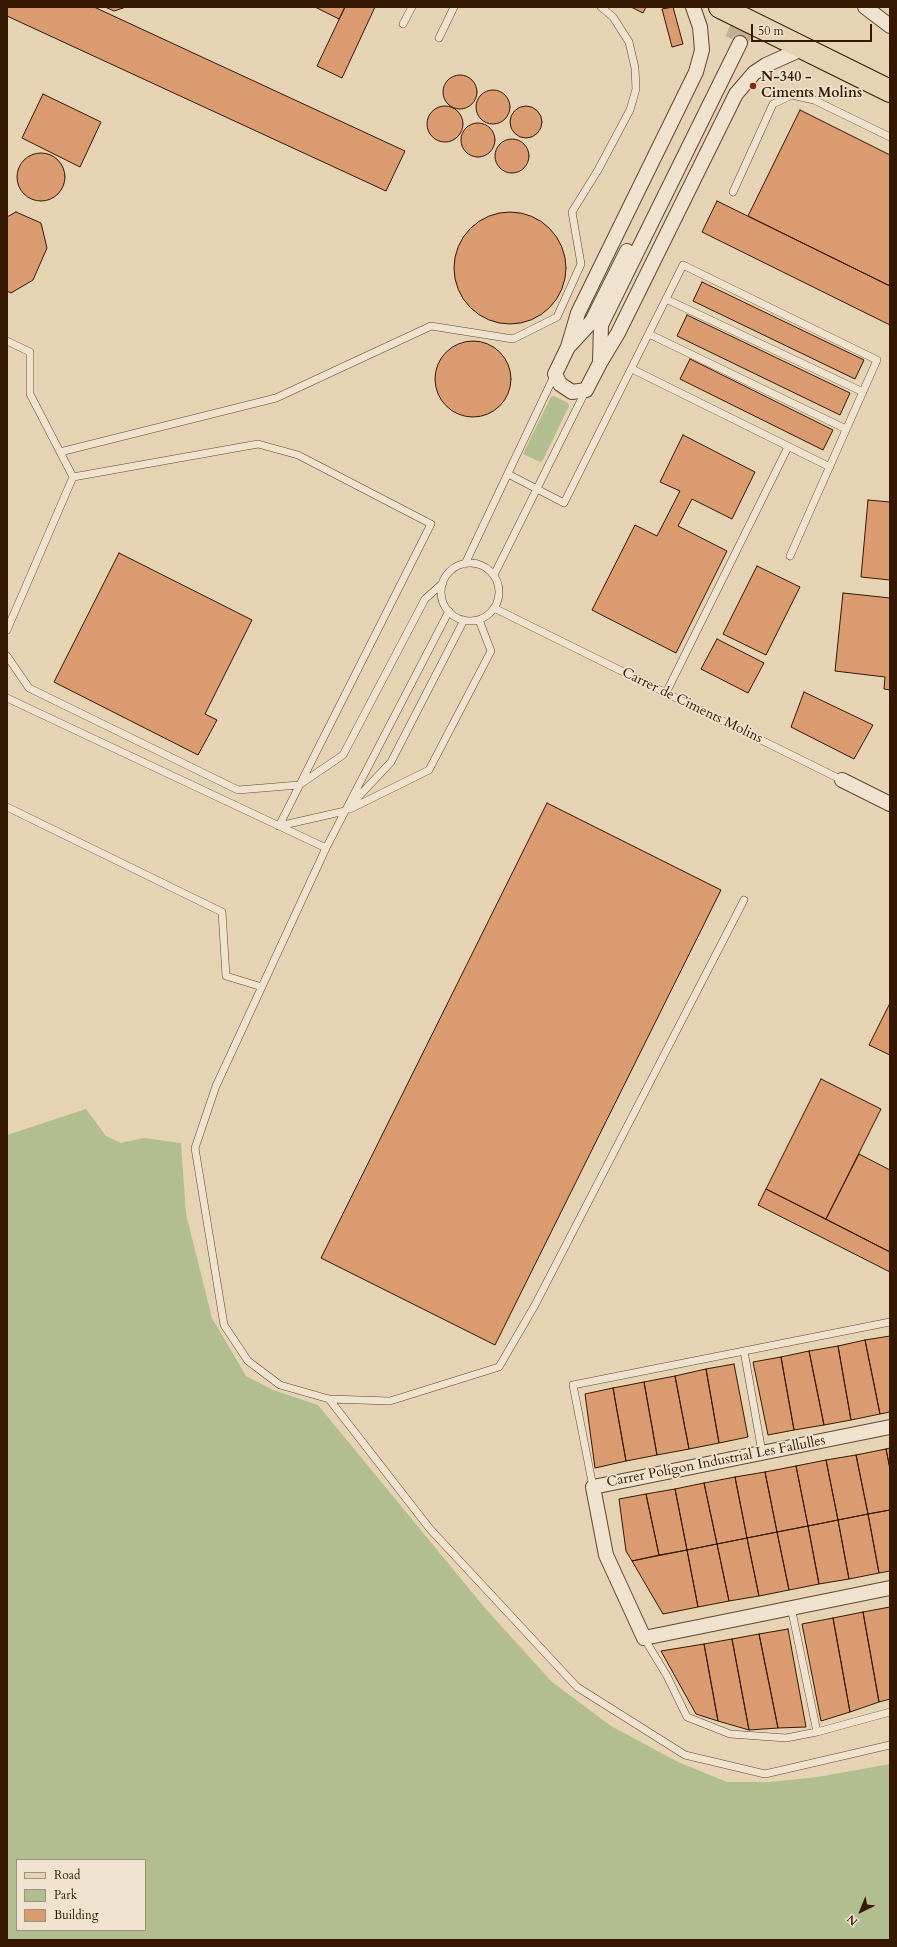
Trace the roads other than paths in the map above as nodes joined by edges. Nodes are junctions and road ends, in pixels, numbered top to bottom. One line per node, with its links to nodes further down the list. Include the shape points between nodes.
1 (412, 7): 7 (lane)
2 (454, 7): 9 (lane)
3 (601, 7): 25 (lane, via 613,17 628,42 635,68 636,88 630,110 572,212 581,264 557,317 513,339 431,326 276,398)
4 (693, 7): 17 (street, via 700,27 702,50 696,72 578,313)
5 (720, 7): 10 (main road)
6 (865, 7): 8 (street)
7 (404, 24)
8 (890, 26)
9 (439, 38)
10 (804, 48): 11 (main road); 18 (street, via 754,73 736,94 618,333)
11 (890, 91)
12 (890, 137): 13 (lane, via 814,100 792,95 773,104)
13 (733, 192)
14 (666, 299): 15 (lane); 22 (lane); 22 (lane, via 683,265 877,360)
15 (649, 334): 19 (lane); 23 (lane)
16 (7, 341): 25 (lane, via 30,352 30,394)
17 (568, 347): 18 (street, via 592,321 736,41 601,325); 20 (street)
18 (600, 363): 21 (street)
19 (632, 369): 24 (lane); 29 (lane, via 564,503)
20 (555, 374): 21 (street, via 566,389 579,392); 27 (lane)
21 (586, 390): 29 (lane)
22 (863, 392): 23 (lane)
23 (846, 429): 26 (lane)
24 (788, 447): 26 (lane); 40 (lane)
25 (60, 452): 28 (lane)
26 (830, 467): 30 (lane)
27 (508, 474): 29 (lane); 31 (lane)
28 (73, 477): 38 (lane); 43 (lane, via 258,444 298,455 431,524)
29 (536, 489): 32 (lane)
30 (790, 556)
31 (465, 564): 32 (lane, via 483,566); 33 (lane, via 447,574)
32 (494, 575): 34 (lane, via 499,589)
33 (443, 583): 35 (lane, via 441,594); 43 (lane, via 425,599 343,754)
34 (494, 608): 37 (lane); 40 (lane, Carrer de Ciments Molins)
35 (449, 611): 36 (lane, via 456,618); 46 (lane)
36 (464, 620): 37 (lane); 46 (lane, via 391,762)
37 (480, 620): 46 (lane, via 491,651 429,770)
38 (7, 630)
39 (7, 656): 43 (lane, via 29,688 238,790)
40 (666, 693): 42 (lane, Carrer de Ciments Molins)
41 (7, 698): 47 (lane)
42 (842, 780): 44 (street, Carrer de Ciments Molins)
43 (299, 785): 47 (lane)
44 (890, 804)
45 (7, 807): 50 (lane, via 222,912 226,976)
46 (344, 811): 47 (lane); 48 (lane)
47 (279, 826): 48 (lane)
48 (326, 848): 50 (lane)
49 (744, 900): 53 (lane, via 535,1305 499,1367 390,1401)
50 (262, 987): 53 (lane, via 216,1086 194,1148 224,1325 248,1361 280,1385)
51 (890, 1322): 52 (lane)
52 (744, 1350): 55 (lane); 56 (lane, via 574,1385)
53 (329, 1399): 62 (lane, via 430,1529 577,1687 685,1755 766,1774)
54 (890, 1427): 55 (street, Carrer Polígon Industrial Les Fallulles)
55 (762, 1452): 56 (street, Carrer Polígon Industrial Les Fallulles)
56 (594, 1487): 59 (street, Carrer Polígon Industrial Les Fallulles, via 606,1555)
57 (890, 1588): 58 (street)
58 (791, 1607): 59 (street); 61 (lane)
59 (644, 1638): 61 (lane, via 667,1676 687,1717 730,1734 786,1738)
60 (890, 1712): 61 (lane)
61 (817, 1732)
62 (890, 1746)

